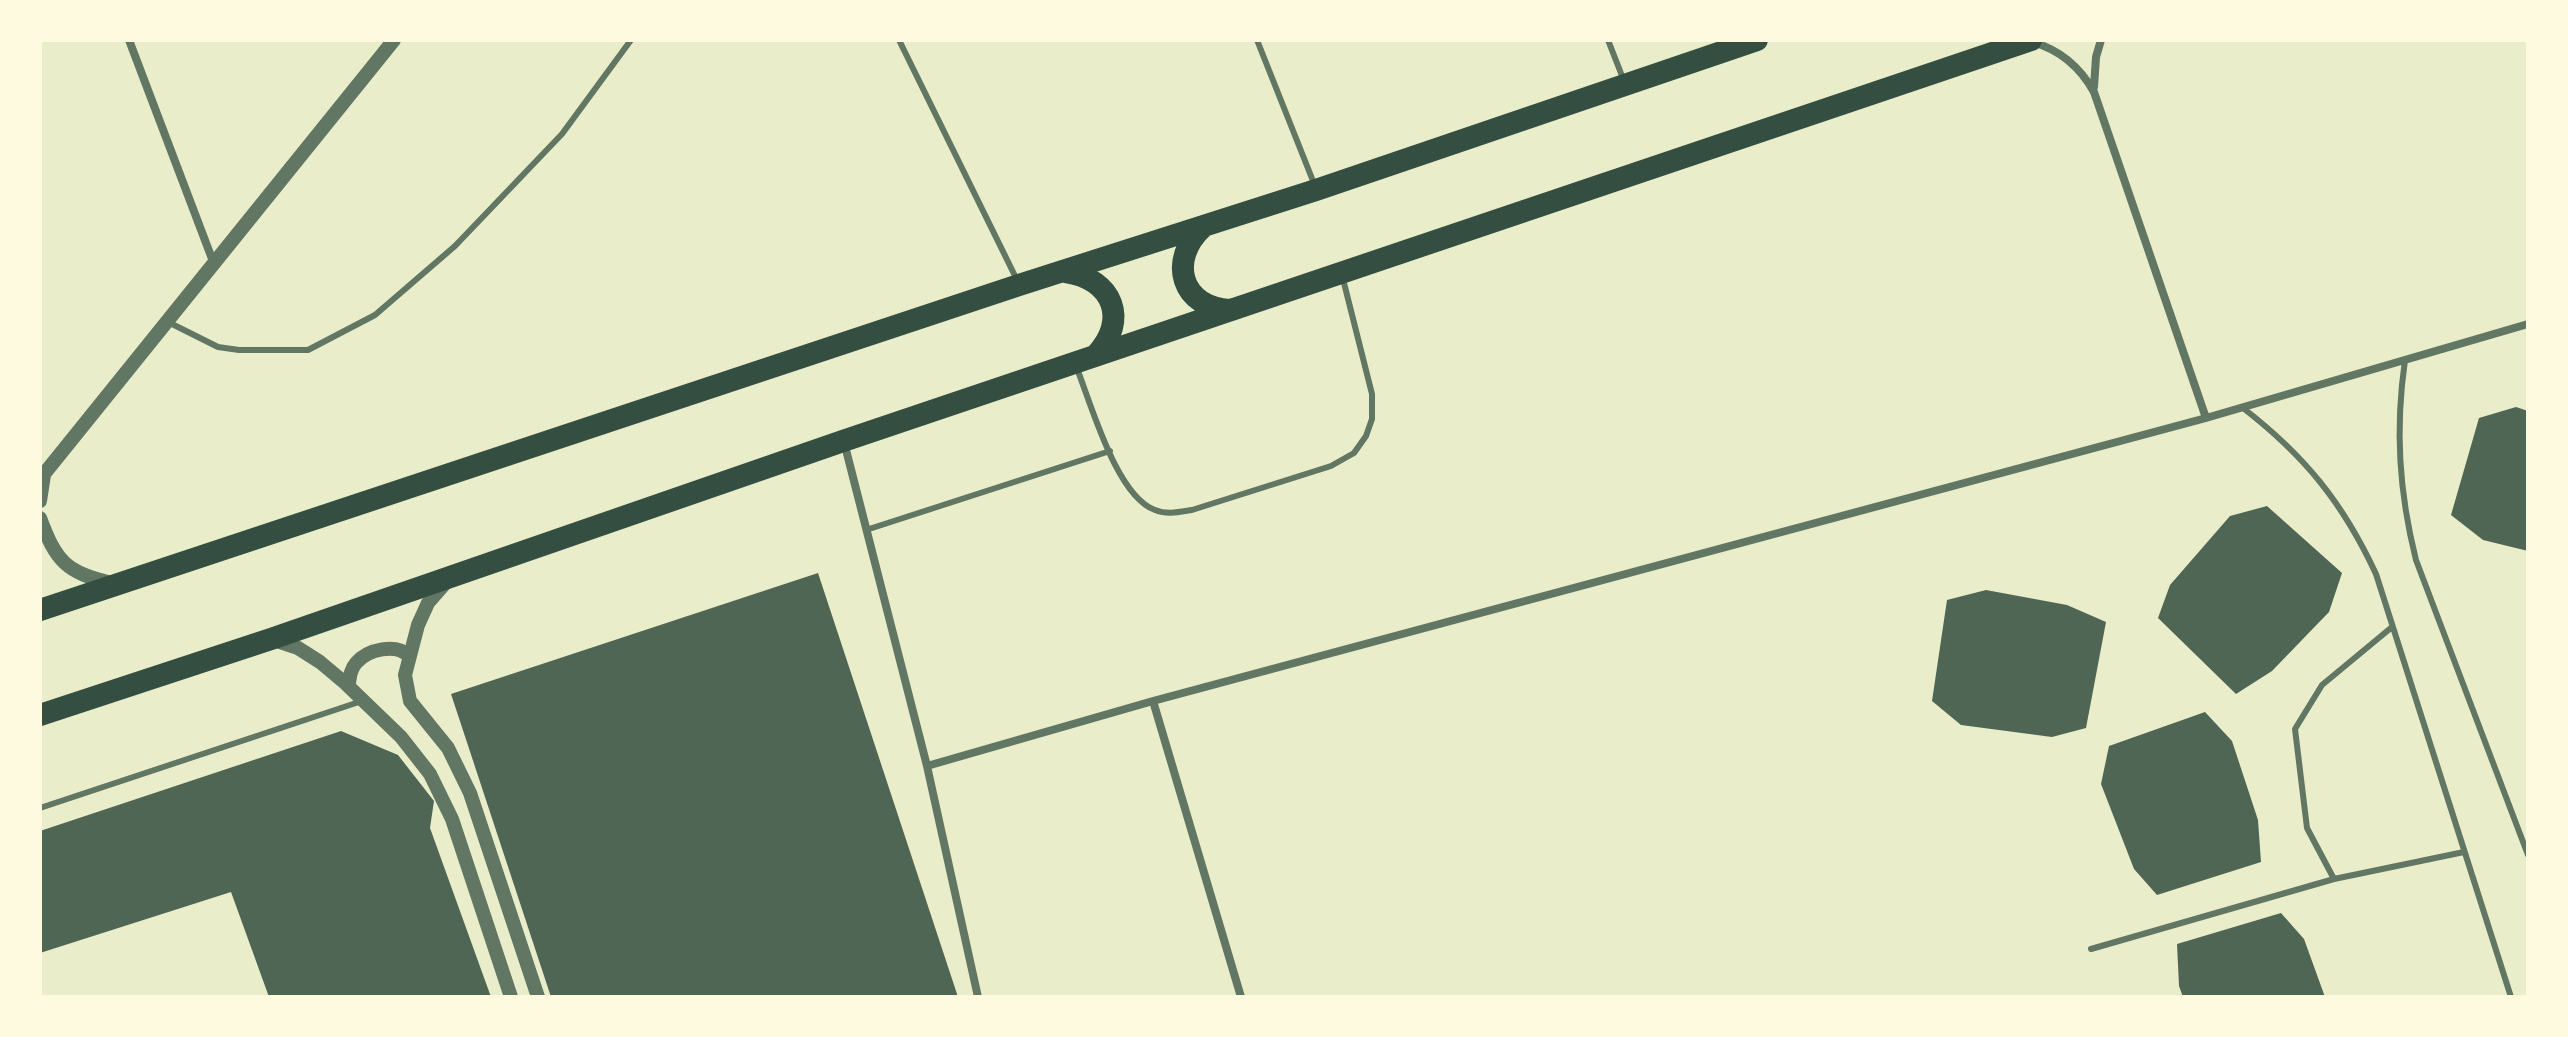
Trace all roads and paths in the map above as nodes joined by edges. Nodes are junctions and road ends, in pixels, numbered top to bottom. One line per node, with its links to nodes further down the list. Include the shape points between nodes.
1 (129, 40): 14 (street)
2 (394, 40): 14 (street)
3 (631, 40): 19 (lane, via 562,134 455,246 375,315 308,350 218,347)
4 (899, 40): 17 (lane)
5 (1257, 40): 12 (lane)
6 (1608, 40): 10 (lane)
7 (1757, 40): 10 (highway)
8 (2030, 40): 11 (street, via 2060,54); 16 (highway)
9 (2101, 40): 11 (street)
10 (1625, 85): 12 (highway)
11 (2094, 92): 24 (street)
12 (1316, 190): 13 (highway)
13 (1204, 226): 15 (highway); 18 (highway, via 1183,255 1182,273 1201,303)
14 (214, 265): 19 (street)
15 (1066, 272): 17 (highway); 21 (highway, via 1097,283 1114,311 1110,335)
16 (1341, 272): 18 (highway); 26 (lane, via 1372,394 1372,419 1354,453 1331,466 1174,513 1140,502)
17 (1019, 285): 32 (highway)
18 (1236, 310): 21 (highway)
19 (168, 322): 27 (street)
20 (2528, 324): 22 (street)
21 (1085, 359): 25 (highway); 26 (lane)
22 (2405, 360): 23 (street); 44 (lane, via 2397,440 2406,520 2416,560)
23 (2243, 408): 24 (street); 34 (lane, via 2298,454 2343,510 2376,574)
24 (2206, 418): 39 (street)
25 (843, 441): 30 (street); 31 (highway)
26 (1110, 451): 30 (lane)
27 (42, 477): 28 (street)
28 (40, 501)
29 (40, 518): 32 (street, via 52,551 82,576)
30 (866, 530): 41 (street)
31 (452, 575): 35 (highway); 36 (street, via 428,603)
32 (120, 585): 33 (highway)
33 (40, 610)
34 (2392, 627): 43 (lane); 45 (lane, via 2322,685 2295,729 2307,828)
35 (271, 639): 37 (street, via 298,648); 40 (highway)
36 (409, 656): 37 (street, via 388,649 363,657 354,666); 48 (street, via 405,675 410,701 448,748 470,793)
37 (349, 687): 38 (street)
38 (362, 701): 42 (lane); 47 (street, via 430,774 452,819)
39 (1153, 701): 41 (street); 50 (street)
40 (40, 715)
41 (927, 766): 49 (street)
42 (40, 808)
43 (2464, 852): 45 (lane); 51 (lane)
44 (2528, 855)
45 (2334, 879): 46 (lane)
46 (2091, 949)
47 (511, 997)
48 (538, 997)
49 (978, 997)
50 (1241, 997)
51 (2511, 997)

